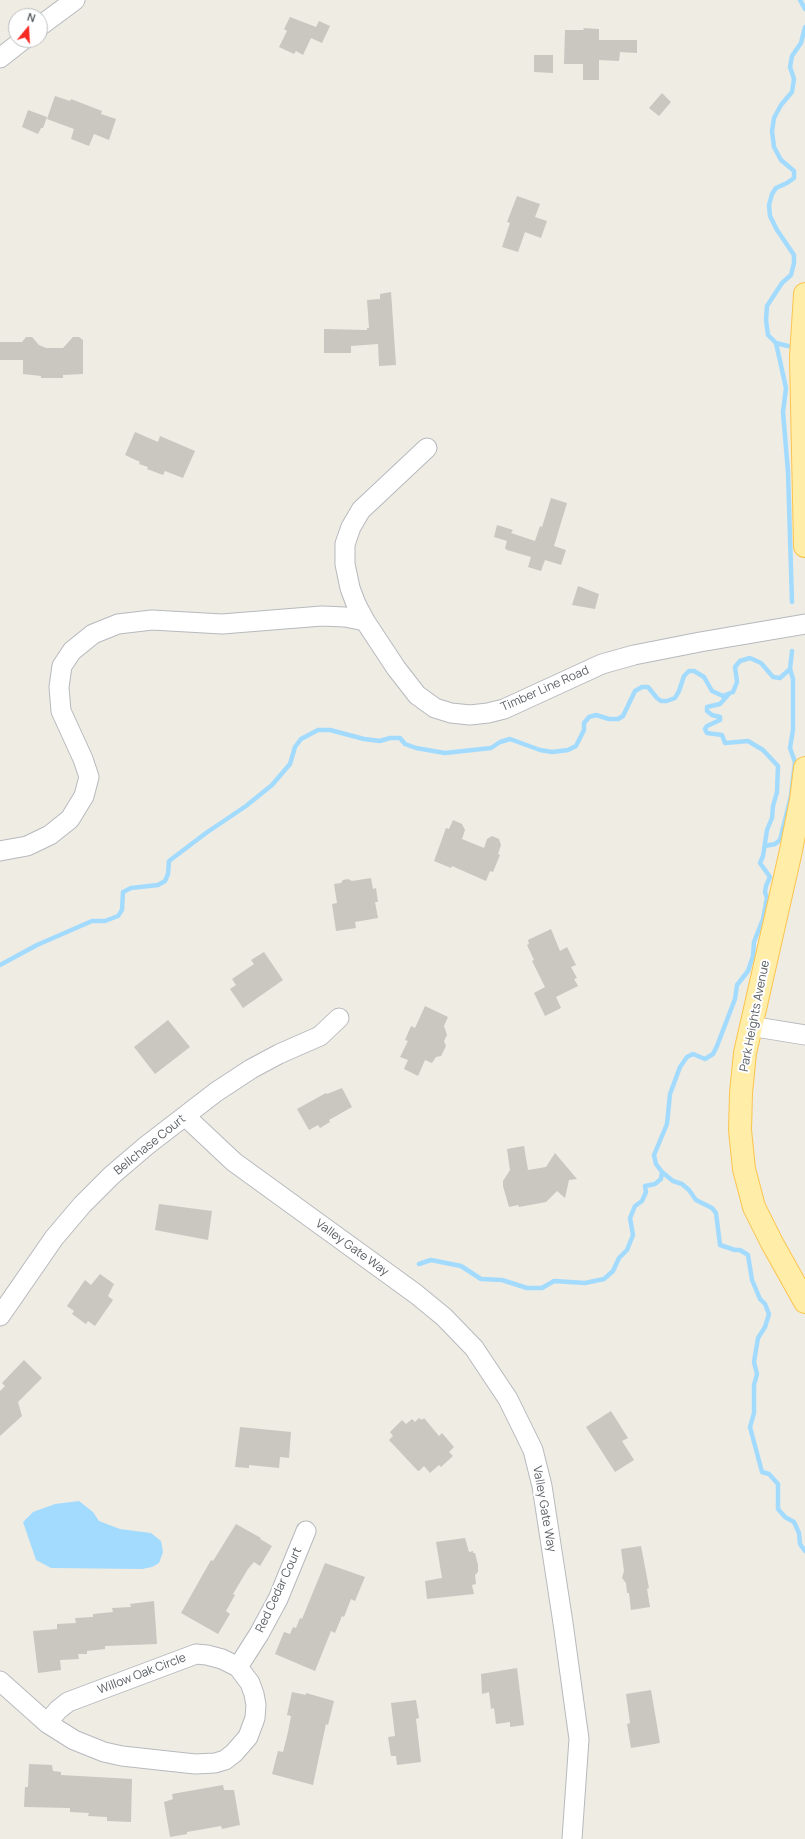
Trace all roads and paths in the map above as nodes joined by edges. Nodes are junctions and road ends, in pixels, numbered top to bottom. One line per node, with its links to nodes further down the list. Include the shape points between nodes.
1 (75, 0): 2 (street)
2 (48, 20)
3 (13, 48): 4 (street)
4 (0, 58)
5 (805, 294): 7 (main road, via 801,372)
6 (427, 448): 8 (street, Timber Line Road, via 361,510 351,527 345,544 345,564 350,588)
7 (805, 546)
8 (365, 621): 9 (street, Timber Line Road, via 417,695 435,708 470,715 504,709 602,664 634,655); 11 (street, via 322,616 222,624 152,620 118,624 93,634 72,651 62,666 59,687 61,711 89,778 84,796 70,819 50,835 27,846)
9 (805, 624)
10 (805, 768): 13 (main road, Park Heights Avenue, via 790,855)
11 (0, 851)
12 (339, 1018): 15 (street, Bellchase Court, via 320,1036 251,1069)
13 (750, 1026): 14 (street); 16 (main road, Park Heights Avenue, via 741,1093 740,1130 744,1169 754,1207)
14 (805, 1035)
15 (185, 1116): 17 (street, Bellchase Court, via 118,1170 82,1204 54,1238); 22 (street, Valley Gate Way, via 234,1162 444,1317 474,1348 508,1399 532,1450 542,1486 562,1616 579,1739)
16 (805, 1302)
17 (0, 1316)
18 (306, 1532): 19 (street, Red Cedar Court, via 278,1599 260,1634)
19 (238, 1667): 21 (street, Willow Oak Circle, via 207,1655 184,1657 68,1702); 21 (street, via 250,1683 254,1694 255,1718 242,1746 225,1760 215,1763 195,1764 104,1752 74,1740)
20 (0, 1681): 21 (street)
21 (47, 1723)
22 (572, 1839)

